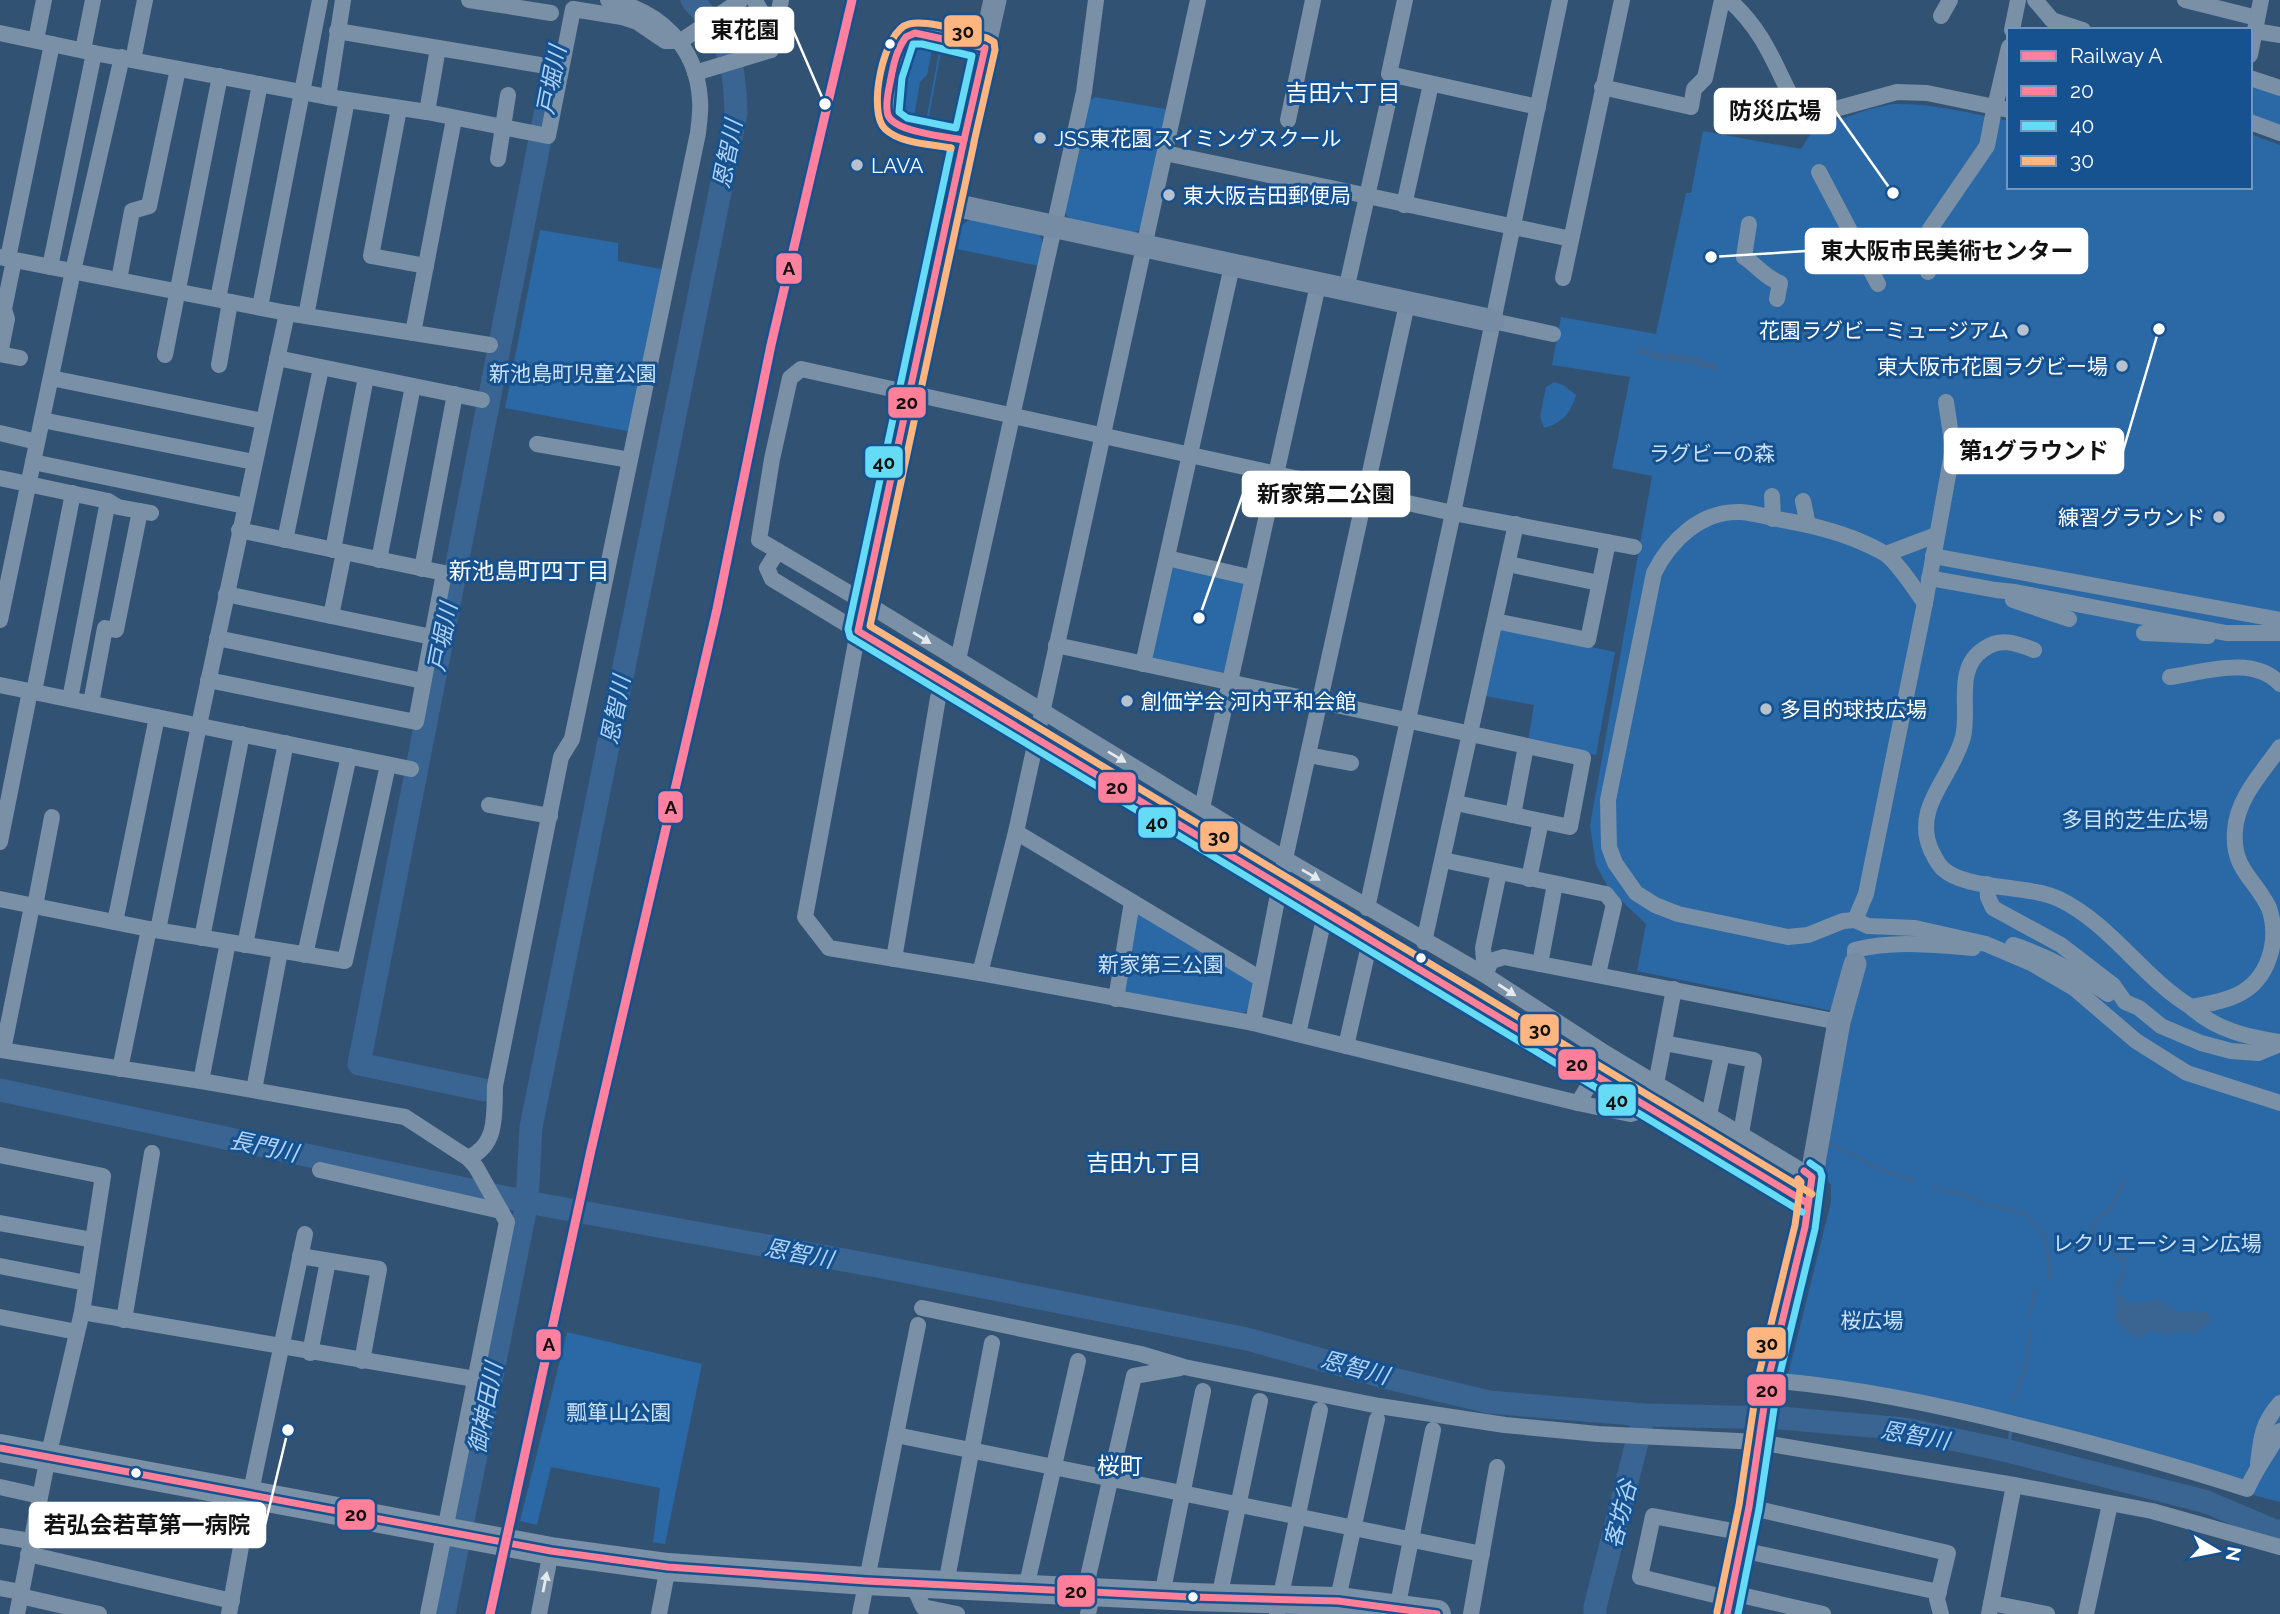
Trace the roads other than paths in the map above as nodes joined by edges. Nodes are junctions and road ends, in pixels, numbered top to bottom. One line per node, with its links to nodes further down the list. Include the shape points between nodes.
1 (44, 0): 34 (street)
2 (93, 0): 39 (street)
3 (145, 0): 40 (street)
4 (320, 0): 52 (street)
5 (343, 0): 30 (street)
6 (469, 0): 25 (street)
7 (608, 0): 33 (street, via 632,5 654,17)
8 (741, 0): 33 (street)
9 (754, 0): 38 (street, via 766,18)
10 (781, 0): 38 (street)
11 (995, 0): 37 (street)
12 (1096, 0): 73 (street, via 1084,92)
13 (1198, 0): 66 (street)
14 (1313, 0): 61 (street)
15 (1405, 0): 46 (street, via 1389,74)
16 (1560, 0): 56 (street)
17 (1622, 0): 50 (street)
18 (1722, 0): 50 (street, via 1705,78 1694,89 1691,107)
19 (1729, 0): 58 (street, via 1749,17 1803,118 1896,92 1927,93)
20 (1950, 0): 26 (street)
21 (2018, 0): 28 (street)
22 (2035, 0): 29 (street, via 2052,20)
23 (2185, 0): 27 (street)
24 (2261, 0): 27 (street)
25 (551, 13)
26 (1941, 16)
27 (2256, 24): 32 (street); 35 (street)
28 (2012, 28)
29 (2073, 28)
30 (337, 31): 36 (street); 54 (street)
31 (0, 33): 34 (street)
32 (2280, 35)
33 (681, 41): 44 (street); 63 (street, via 665,41 622,17 573,9 548,136)
34 (44, 42): 39 (street); 77 (street)
35 (2252, 45)
36 (438, 48): 42 (street); 59 (street)
37 (985, 48): 65 (street); 65 (street, via 914,33 899,45 886,105 888,117 904,128)
38 (771, 50): 44 (street)
39 (89, 52): 40 (street); 80 (street)
40 (127, 59): 43 (street); 81 (street)
41 (2007, 60): 58 (street)
42 (540, 65)
43 (178, 69): 45 (street); 84 (street, via 149,206 132,211)
44 (695, 73): 120 (street, via 701,101 698,133)
45 (220, 76): 48 (street); 88 (street)
46 (1394, 76): 49 (street); 69 (street)
47 (2252, 79): 51 (street)
48 (260, 84): 52 (street); 90 (street)
49 (1431, 84): 56 (street); 71 (street)
50 (1602, 87): 75 (street)
51 (2280, 88)
52 (301, 92): 54 (street); 92 (street)
53 (508, 95): 63 (street)
54 (328, 97): 55 (street)
55 (347, 100): 57 (street); 94 (street)
56 (1538, 107): 74 (street)
57 (399, 108): 59 (street); 78 (street, via 371,256)
58 (1999, 111): 82 (street, via 1987,146 1930,229)
59 (427, 112): 60 (street)
60 (454, 118): 63 (street); 78 (street)
61 (1288, 120)
62 (2252, 123): 64 (street)
63 (503, 128): 67 (street)
64 (2280, 133)
65 (964, 140): 70 (street)
66 (1164, 153): 69 (street); 76 (street)
67 (498, 159)
68 (1819, 172): 85 (street)
69 (1366, 198): 71 (street); 87 (street)
70 (950, 204): 73 (street); 108 (street)
71 (1404, 205): 74 (street)
72 (1749, 224): 89 (street, via 1744,257 1780,283)
73 (1054, 226): 76 (street); 112 (street)
74 (1514, 227): 75 (street); 95 (street)
75 (1571, 239): 83 (street)
76 (1143, 246): 79 (street); 116 (street)
77 (7, 258): 80 (street); 99 (street, via 7,319)
78 (426, 266): 96 (street)
79 (1232, 266): 86 (street); 119 (street)
80 (50, 267): 81 (street)
81 (73, 271): 84 (street); 106 (street)
82 (1928, 272)
83 (1563, 278)
84 (119, 280): 88 (street)
85 (1878, 284)
86 (1318, 285): 87 (street); 123 (street)
87 (1346, 290): 91 (street)
88 (178, 292): 90 (street); 100 (street)
89 (1777, 299)
90 (224, 300): 92 (street); 103 (street)
91 (1407, 304): 95 (street); 127 (street)
92 (260, 307): 93 (street)
93 (286, 313): 94 (street); 102 (street)
94 (306, 316): 96 (street)
95 (1493, 321): 97 (street); 132 (street)
96 (413, 333): 98 (street)
97 (1553, 334)
98 (490, 345)
99 (0, 354): 101 (street)
100 (165, 355)
101 (20, 358)
102 (277, 358): 104 (street); 114 (street)
103 (219, 365)
104 (321, 368): 105 (street); 138 (street)
105 (366, 377): 107 (street); 141 (street)
106 (51, 378): 113 (street); 114 (street)
107 (413, 386): 109 (street); 146 (street)
108 (909, 392): 112 (street); 142 (street, via 802,369 790,378 759,540); 154 (street)
109 (455, 394): 110 (street); 148 (street)
110 (482, 400)
111 (1946, 402): 137 (street, via 1953,448)
112 (1012, 415): 116 (street); 169 (street)
113 (42, 420): 117 (street); 122 (street)
114 (263, 421): 122 (street)
115 (0, 433): 117 (street)
116 (1101, 436): 119 (street); 167 (street)
117 (37, 442): 121 (street)
118 (537, 444): 120 (street)
119 (1189, 454): 123 (street); 145 (street)
120 (630, 460): 201 (street, via 572,739 561,757)
121 (33, 462): 125 (street); 131 (street)
122 (254, 462): 131 (street)
123 (1276, 473): 127 (street); 149 (street)
124 (0, 478): 125 (street)
125 (29, 484): 126 (street); 158 (street)
126 (73, 493): 129 (street); 178 (street)
127 (1366, 494): 132 (street); 180 (street)
128 (1778, 497): 133 (street)
129 (108, 501): 179 (street); 181 (street, via 145,512 116,630 105,628)
130 (1810, 502): 135 (street)
131 (245, 506): 136 (street)
132 (1453, 513): 134 (street); 184 (street)
133 (1773, 519): 135 (street); 218 (street, via 1741,512 1720,514 1678,537 1663,555 1654,573 1608,800 1609,847 1636,893 1678,914 1788,937)
134 (1516, 524): 139 (street); 147 (street)
135 (1808, 525): 143 (street, via 1849,536)
136 (239, 530): 138 (street); 153 (street)
137 (1936, 535): 143 (street); 144 (street)
138 (285, 540): 141 (street)
139 (1608, 542): 140 (street); 151 (street)
140 (1634, 547)
141 (338, 551): 146 (street); 156 (street)
142 (778, 551): 154 (street); 161 (street, via 767,568 772,579)
143 (1886, 554): 155 (street)
144 (1933, 556): 150 (street); 159 (street)
145 (1167, 558): 149 (street); 170 (street)
146 (379, 560): 148 (street)
147 (1508, 564): 151 (street); 160 (street)
148 (422, 569): 165 (street, via 444,573)
149 (1253, 578): 175 (street)
150 (1929, 578): 152 (street); 155 (street)
151 (1599, 583): 160 (street, via 1588,640)
152 (1996, 590): 157 (street); 163 (street)
153 (226, 594): 156 (street); 166 (street)
154 (864, 602): 161 (street); 169 (street, one-way to 169)
155 (1925, 603): 218 (street, via 1866,894)
156 (331, 616): 165 (street)
157 (2069, 619)
158 (0, 620)
159 (2280, 620)
160 (1495, 621): 187 (street)
161 (858, 631): 174 (street); 229 (street, via 804,917 829,948)
162 (2144, 633): 163 (street)
163 (2226, 633): 164 (street)
164 (2280, 633)
165 (432, 636): 173 (street)
166 (217, 638): 172 (street); 173 (street)
167 (1056, 645): 170 (street); 182 (street)
168 (2034, 650): 211 (street, via 2003,641 1989,645 1968,665 1962,741 1925,818 1925,837 1943,869 1961,880)
169 (958, 660): 182 (street)
170 (1143, 664): 175 (street)
171 (2170, 677): 176 (street, via 2245,667 2263,670)
172 (208, 680): 173 (street, via 416,722); 185 (street)
173 (423, 681)
174 (945, 683): 188 (street); 229 (street, via 938,698)
175 (1230, 683): 180 (street); 199 (street)
176 (2280, 684)
177 (0, 685): 178 (street)
178 (32, 692): 179 (street); 205 (street)
179 (70, 699): 181 (street)
180 (1319, 702): 184 (street); 192 (street)
181 (91, 703): 183 (street)
182 (1042, 712): 188 (street); 199 (street, one-way to 199)
183 (157, 717): 185 (street); 219 (street)
184 (1407, 722): 187 (street); 216 (street)
185 (199, 725): 186 (street); 220 (street)
186 (242, 734): 189 (street); 221 (street)
187 (1470, 734): 190 (street); 197 (street)
188 (1035, 737): 204 (street); 212 (street)
189 (286, 743): 193 (street); 224 (street)
190 (1526, 746): 200 (street); 203 (street, via 1583,758 1570,827)
191 (2280, 747): 227 (street, via 2243,800 2235,832 2243,871 2270,911)
192 (1308, 755): 194 (street); 206 (street)
193 (349, 757): 195 (street); 228 (street)
194 (1351, 763)
195 (388, 765): 196 (street); 228 (street, via 345,961)
196 (411, 769)
197 (1456, 803): 200 (street); 207 (street)
198 (489, 804): 201 (street)
199 (1202, 808): 206 (street)
200 (1513, 815): 203 (street)
201 (550, 816): 260 (street, via 495,1086 494,1118 489,1140)
202 (52, 817): 215 (street)
203 (1541, 821): 209 (street)
204 (1016, 832): 214 (street); 232 (street)
205 (0, 842)
206 (1285, 859): 212 (street); 216 (street, one-way to 216)
207 (1443, 860): 208 (street); 223 (street)
208 (1499, 872): 209 (street); 234 (street, via 1483,948)
209 (1529, 879): 210 (street)
210 (1555, 884): 230 (street); 233 (street, via 1605,894 1614,904)
211 (1987, 884): 238 (street, via 1993,908 2061,945 2113,985); 239 (street, via 2040,892 2069,905 2097,924)
212 (1280, 886): 217 (street); 235 (street)
213 (0, 899): 215 (street)
214 (1132, 902): 235 (street); 237 (street)
215 (34, 906): 219 (street); 246 (street)
216 (1367, 908): 223 (street)
217 (1325, 914): 222 (street); 242 (street)
218 (1855, 920): 225 (street, via 1868,926 1915,928)
219 (115, 922): 220 (street)
220 (153, 930): 221 (street); 248 (street)
221 (202, 938): 224 (street)
222 (1370, 941): 245 (street); 249 (street)
223 (1424, 942): 234 (street)
224 (236, 943): 226 (street); 250 (street)
225 (1986, 944): 231 (street, via 1983,949 1878,944 1855,950); 238 (street, via 1997,941 2045,956); 254 (street, via 2074,988 2136,1041 2177,1067)
226 (281, 951): 228 (street); 252 (street)
227 (2277, 952): 239 (street, via 2249,989 2221,1002)
228 (305, 955)
229 (894, 959): 232 (street)
230 (1540, 964): 233 (street); 234 (street, via 1504,957 1492,961)
231 (1855, 964): 240 (street)
232 (980, 973): 237 (street)
233 (1598, 974): 236 (street)
234 (1485, 975): 251 (street, one-way to 251)
235 (1261, 979): 241 (street)
236 (1674, 989): 240 (street); 243 (street)
237 (1116, 999): 241 (street)
238 (2125, 1002): 244 (street, via 2161,1026 2231,1051 2258,1053)
239 (2190, 1007): 244 (street, via 2233,1032)
240 (1839, 1022): 262 (street)
241 (1252, 1023): 242 (street)
242 (1298, 1034): 245 (street)
243 (1664, 1043): 247 (street); 251 (street)
244 (2280, 1043)
245 (1346, 1046): 253 (street)
246 (2, 1050): 248 (street)
247 (1722, 1054): 256 (street); 257 (street, via 1754,1060)
248 (120, 1069): 250 (street)
249 (1594, 1077): 253 (street); 255 (street)
250 (201, 1081): 252 (street)
251 (1656, 1084): 255 (street); 256 (street)
252 (254, 1090): 260 (street, via 405,1117)
253 (1578, 1103): 255 (street, via 1630,1114)
254 (2280, 1103)
255 (1647, 1109): 263 (street)
256 (1709, 1115): 257 (street)
257 (1741, 1133): 262 (street)
258 (152, 1153): 275 (street)
259 (0, 1155): 267 (street, via 103,1176)
260 (472, 1162): 264 (street)
261 (320, 1170): 264 (street)
262 (1812, 1177): 263 (street)
263 (1807, 1203): 285 (street)
264 (499, 1208): 284 (street, via 507,1222)
265 (0, 1223): 267 (street)
266 (305, 1234): 268 (street)
267 (93, 1240): 271 (street)
268 (300, 1256): 269 (street); 279 (street)
269 (328, 1261): 280 (street); 281 (street, via 379,1269)
270 (0, 1266): 271 (street)
271 (86, 1283): 273 (street)
272 (922, 1308): 283 (street)
273 (82, 1312): 275 (street); 277 (street)
274 (0, 1317): 277 (street)
275 (124, 1320): 279 (street)
276 (918, 1325): 293 (street)
277 (77, 1332): 297 (street)
278 (992, 1343): 296 (street)
279 (281, 1348): 280 (street); 306 (street)
280 (310, 1353): 281 (street)
281 (362, 1361): 284 (street)
282 (1078, 1361): 299 (street)
283 (1184, 1367): 294 (street, via 1505,1425 1648,1437); 301 (street, via 1134,1376)
284 (475, 1379): 312 (street)
285 (1767, 1384): 294 (street); 298 (street, via 1844,1388 1954,1408 2247,1489)
286 (1203, 1391): 304 (street)
287 (1260, 1401): 307 (street)
288 (2280, 1403): 298 (street, via 2268,1415)
289 (1320, 1410): 310 (street)
290 (1377, 1419): 311 (street)
291 (1433, 1430): 314 (street)
292 (2280, 1431): 298 (street)
293 (896, 1435): 296 (street); 321 (street)
294 (1759, 1439): 302 (street); 309 (street)
295 (0, 1448): 297 (highway)
296 (972, 1451): 299 (street); 323 (street)
297 (48, 1457): 305 (street); 306 (highway)
298 (2258, 1465)
299 (1054, 1467): 301 (street); 325 (street)
300 (1497, 1467): 319 (street)
301 (1110, 1478): 304 (street); 330 (street)
302 (2014, 1485): 308 (street); 335 (street)
303 (0, 1487): 305 (street)
304 (1183, 1492): 307 (street); 328 (street)
305 (40, 1496): 316 (street)
306 (250, 1496): 312 (highway); 334 (street)
307 (1239, 1504): 310 (street); 329 (street)
308 (2110, 1504): 317 (street, via 2152,1511); 349 (street)
309 (1749, 1507): 315 (street); 326 (street, via 1948,1553)
310 (1297, 1517): 311 (street); 332 (street)
311 (1354, 1527): 314 (street); 333 (street)
312 (454, 1533): 318 (highway); 340 (street)
313 (0, 1536): 316 (street)
314 (1411, 1539): 319 (street); 336 (street)
315 (1742, 1541): 326 (street); 331 (street); 331 (street, via 1653,1516 1640,1577)
316 (29, 1547): 327 (street); 334 (street)
317 (2280, 1547)
318 (551, 1551): 320 (highway); 337 (street, one-way to 318)
319 (1482, 1554): 345 (street)
320 (668, 1567): 321 (highway); 341 (street)
321 (866, 1581): 322 (highway); 342 (street)
322 (912, 1583): 323 (highway); 343 (street, via 923,1607)
323 (946, 1584): 325 (highway)
324 (0, 1588): 327 (street)
325 (1026, 1588): 330 (highway)
326 (1939, 1592): 347 (street)
327 (21, 1594): 338 (street); 339 (street)
328 (1162, 1595): 329 (highway); 330 (highway)
329 (1219, 1598): 332 (highway)
330 (1089, 1599)
331 (1730, 1602): 346 (street)
332 (1279, 1606): 333 (highway)
333 (1336, 1607): 336 (highway)
334 (231, 1608)
335 (1990, 1609): 348 (street)
336 (1396, 1611): 344 (highway)
337 (545, 1613)
338 (17, 1614)
339 (99, 1614)
340 (428, 1614)
341 (659, 1614)
342 (860, 1614)
343 (957, 1614)
344 (1437, 1614)
345 (1471, 1614)
346 (1823, 1614)
347 (1941, 1614)
348 (2047, 1614)
349 (2086, 1614)

